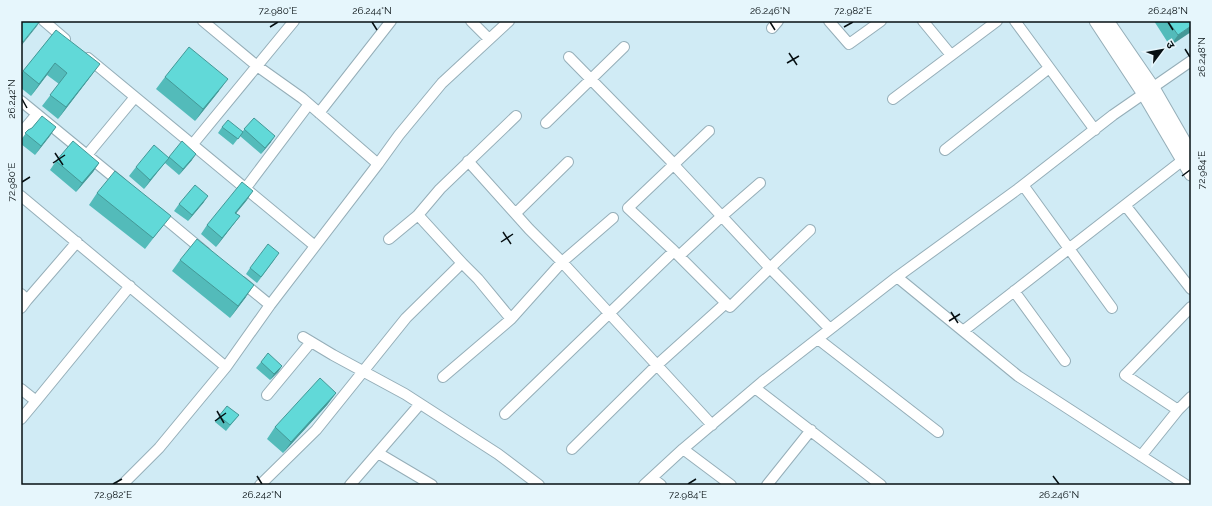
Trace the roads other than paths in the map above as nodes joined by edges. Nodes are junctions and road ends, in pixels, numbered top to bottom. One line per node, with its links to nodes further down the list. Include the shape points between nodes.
1 (44, 21): 23 (street)
2 (203, 21): 19 (street)
3 (294, 21): 19 (street)
4 (391, 21): 27 (street)
5 (471, 21): 14 (street)
6 (509, 21): 14 (street)
7 (829, 21): 8 (street, via 849,44)
8 (881, 21)
9 (923, 21): 16 (street)
10 (997, 21): 16 (street)
11 (1015, 21): 20 (street)
12 (1096, 21): 22 (main road)
13 (1108, 21): 22 (main road)
14 (489, 39): 40 (street, via 442,83)
15 (624, 47): 21 (street)
16 (951, 55): 24 (street)
17 (570, 57): 21 (street)
18 (1191, 61): 22 (street)
19 (258, 66): 26 (street); 34 (street)
20 (1049, 68): 31 (street); 35 (street)
21 (591, 79): 30 (street); 41 (street)
22 (1149, 91): 31 (street); 37 (main road)
23 (135, 97): 34 (street); 36 (street)
24 (893, 98)
25 (21, 101): 28 (street)
26 (309, 104): 27 (street); 45 (street)
27 (319, 113): 40 (street)
28 (37, 114): 33 (street); 36 (street)
29 (516, 116): 38 (street)
30 (546, 123)
31 (1094, 130): 44 (street)
32 (709, 131): 41 (street)
33 (21, 133)
34 (192, 145): 45 (street)
35 (945, 150)
36 (87, 155): 46 (street)
37 (1187, 157): 42 (main road); 49 (street)
38 (468, 161): 50 (street); 51 (street)
39 (568, 162): 50 (street)
40 (378, 164): 57 (street)
41 (674, 165): 52 (street); 59 (street, via 628,208)
42 (1191, 174)
43 (760, 183): 52 (street)
44 (1023, 185): 58 (street); 65 (street)
45 (245, 189): 57 (street)
46 (130, 190)
47 (21, 196): 56 (street)
48 (148, 205): 60 (street)
49 (1125, 205): 58 (street); 67 (street)
50 (516, 213): 61 (street)
51 (418, 215): 55 (street); 62 (street)
52 (722, 216): 59 (street); 63 (street)
53 (613, 218): 61 (street)
54 (810, 230): 63 (street)
55 (388, 239)
56 (77, 242): 66 (street); 69 (street)
57 (315, 246): 71 (street)
58 (1069, 248): 68 (street); 73 (street)
59 (677, 254): 70 (street); 74 (street)
60 (215, 260)
61 (562, 262): 74 (street); 75 (street)
62 (462, 263): 75 (street); 82 (street, via 406,318)
63 (770, 268): 70 (street, via 730,307); 76 (street)
64 (233, 275): 71 (street)
65 (897, 277): 76 (street); 77 (street)
66 (130, 286): 81 (street); 88 (street)
67 (1191, 289)
68 (1014, 291): 77 (street); 79 (street)
69 (23, 300)
70 (726, 303): 80 (street)
71 (270, 305): 81 (street)
72 (1191, 307): 90 (street, via 1125,376)
73 (1112, 308)
74 (609, 314): 80 (street); 91 (street)
75 (511, 319): 83 (street)
76 (830, 329): 78 (street)
77 (963, 331): 99 (street, via 1018,376)
78 (818, 339): 84 (street); 95 (street)
79 (1065, 361)
80 (657, 365): 93 (street); 96 (street)
81 (226, 367): 101 (street, via 159,448)
82 (362, 371): 86 (street, via 307,340); 89 (street); 102 (street, via 316,430)
83 (443, 376)
84 (755, 388): 93 (street); 94 (street)
85 (21, 389): 88 (street)
86 (267, 395)
87 (1191, 398): 90 (street)
88 (36, 401): 92 (street)
89 (420, 404): 98 (street); 105 (street, via 498,454)
90 (1178, 410): 99 (street)
91 (506, 414)
92 (21, 419)
93 (712, 425): 97 (street)
94 (811, 430): 108 (street); 109 (street)
95 (938, 432)
96 (572, 449)
97 (683, 450): 100 (street); 107 (street)
98 (378, 453): 103 (street); 104 (street)
99 (1141, 456): 110 (street)
100 (648, 482): 106 (street)
101 (122, 485)
102 (260, 485)
103 (350, 485)
104 (432, 485)
105 (538, 485)
106 (661, 485)
107 (731, 485)
108 (767, 485)
109 (881, 485)
110 (1186, 485)

